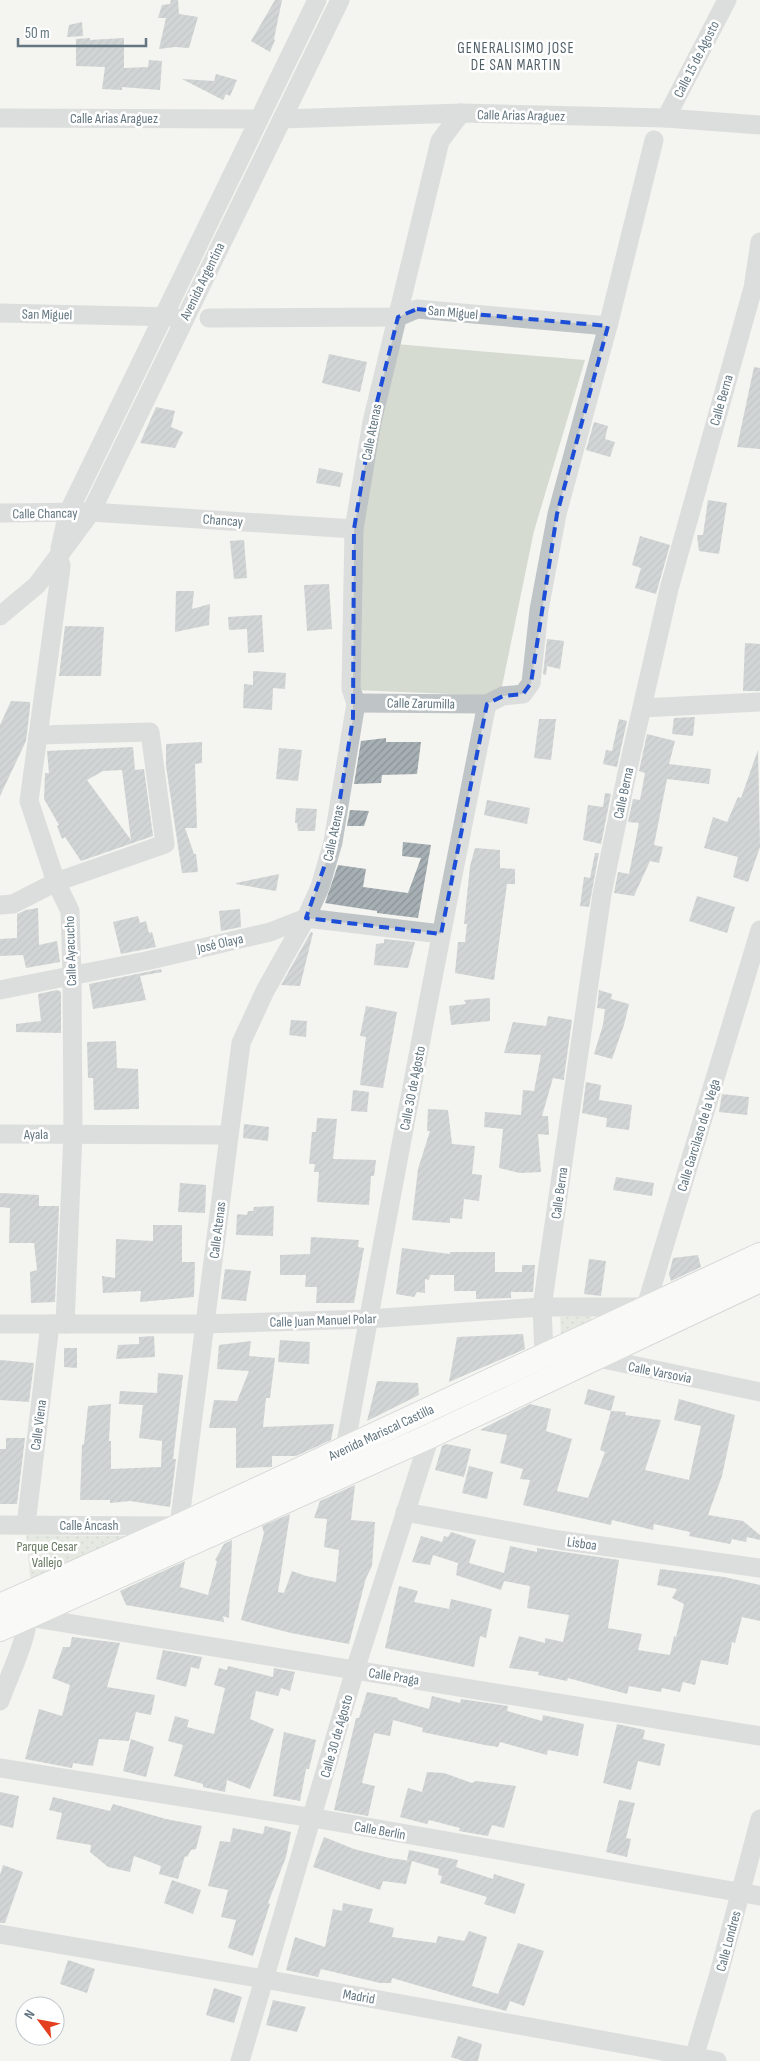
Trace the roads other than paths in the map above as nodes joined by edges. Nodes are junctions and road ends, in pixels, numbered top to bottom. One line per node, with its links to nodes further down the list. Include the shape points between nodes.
1 (317, 0): 7 (street, Avenida Argentina)
2 (340, 0): 8 (street, Avenida Argentina)
3 (727, 0): 6 (street, Calle 15 de Agosto)
4 (461, 113): 6 (street, Calle Arias Araguez); 8 (street, Calle Arias Araguez); 14 (street, Calle Atenas, via 440,141)
5 (0, 118): 7 (street, Calle Arias Araguez)
6 (666, 118): 9 (street, Calle Arias Araguez)
7 (258, 119): 13 (street, Avenida Argentina)
8 (282, 119): 15 (street, Avenida Argentina)
9 (760, 125)
10 (654, 140): 17 (street)
11 (760, 242): 27 (street, Calle Berna, via 753,288 669,589)
12 (0, 312): 13 (street, San Miguel)
13 (162, 316): 15 (street, San Miguel); 20 (street, Avenida Argentina)
14 (398, 316): 16 (street, San Miguel); 17 (street, San Miguel, via 417,309); 21 (street, Calle Atenas, via 372,422)
15 (184, 318): 18 (street, Avenida Argentina)
16 (209, 318)
17 (608, 326): 26 (street, via 557,514 539,610 530,683 522,694 504,696)
18 (91, 512): 20 (street, Calle Chancay); 21 (street, Chancay); 22 (street, Avenida Argentina)
19 (0, 514): 20 (street, Calle Chancay)
20 (68, 514): 22 (street, Avenida Argentina)
21 (354, 528): 25 (street, Calle Atenas, via 351,689)
22 (58, 558): 23 (street, Avenida Argentina, via 37,585); 28 (street, Calle Ayacucho, via 60,575)
23 (0, 616)
24 (760, 702): 27 (street)
25 (356, 703): 26 (street, Calle Zarumilla); 31 (street, Calle Atenas, via 333,842)
26 (487, 704): 33 (street, Calle 30 de Agosto)
27 (642, 708): 42 (street, Calle Berna, via 602,894)
28 (38, 736): 29 (street, Calle Ayacucho, via 29,801); 29 (street, via 150,732 155,759 165,844)
29 (56, 882): 30 (street, via 13,904); 34 (street, Calle Ayacucho, via 70,912)
30 (0, 905)
31 (306, 918): 33 (street, José Olaya); 34 (street, José Olaya, via 270,932 146,961); 38 (street, Calle Atenas, via 265,991 241,1043)
32 (760, 930): 41 (street, Calle Garcilaso de la Vega)
33 (441, 934): 43 (street, Calle 30 de Agosto)
34 (72, 974): 35 (street, José Olaya); 36 (street, Calle Ayacucho)
35 (0, 990)
36 (72, 1133): 37 (street, Ayala); 38 (street, Ayala); 45 (street, Calle Ayacucho)
37 (0, 1134)
38 (229, 1135): 46 (street, Calle Atenas)
39 (760, 1255): 41 (main road, Avenida Mariscal Castilla)
40 (760, 1280): 47 (main road, Avenida Mariscal Castilla)
41 (646, 1306): 42 (street, Calle Juan Manuel Polar); 47 (street, Calle Garcilaso de la Vega); 48 (main road, Avenida Mariscal Castilla)
42 (542, 1307): 43 (street, Calle Juan Manuel Polar); 48 (street, Calle Berna)
43 (368, 1319): 46 (street, Calle Juan Manuel Polar); 53 (street, Calle 30 de Agosto)
44 (0, 1324): 45 (street, Calle Juan Manuel Polar)
45 (57, 1324): 46 (street, Calle Juan Manuel Polar); 57 (street, Calle Viena)
46 (205, 1324): 58 (street, Calle Atenas)
47 (636, 1340): 49 (main road, Avenida Mariscal Castilla)
48 (553, 1351): 49 (street, Calle Varsovia); 51 (main road, Avenida Mariscal Castilla)
49 (597, 1359): 50 (street, Calle Varsovia); 52 (main road, Avenida Mariscal Castilla)
50 (760, 1392)
51 (421, 1413): 52 (street); 53 (main road, Avenida Mariscal Castilla)
52 (430, 1436): 54 (main road, Avenida Mariscal Castilla); 55 (street, Calle 30 de Agosto)
53 (345, 1448): 54 (street); 58 (main road, Avenida Mariscal Castilla)
54 (356, 1470): 58 (main road, Avenida Mariscal Castilla)
55 (404, 1512): 59 (street, Lisboa, via 559,1540); 63 (street, Calle 30 de Agosto)
56 (0, 1525): 57 (street, Calle Áncash)
57 (26, 1525): 58 (street, Calle Áncash)
58 (182, 1536): 61 (main road, Avenida Mariscal Castilla)
59 (760, 1568)
60 (0, 1606): 61 (main road, Avenida Mariscal Castilla)
61 (28, 1606): 62 (main road, Avenida Mariscal Castilla); 63 (street, Calle Praga); 64 (street)
62 (0, 1629)
63 (355, 1670): 65 (street, Calle Praga); 67 (street, Calle 30 de Agosto)
64 (0, 1701)
65 (760, 1736)
66 (0, 1768): 67 (street, Calle Berlín)
67 (312, 1818): 69 (street, Calle Berlín); 72 (street, Calle 30 de Agosto)
68 (760, 1819): 69 (street, Calle Londres)
69 (742, 1892): 70 (street, Calle Berlín); 73 (street, Calle Londres)
70 (760, 1896)
71 (0, 1934): 72 (street, Madrid)
72 (264, 1979): 73 (street, Madrid); 74 (street, Calle 30 de Agosto)
73 (694, 2059): 75 (street, Madrid)
74 (240, 2061)
75 (717, 2061)

